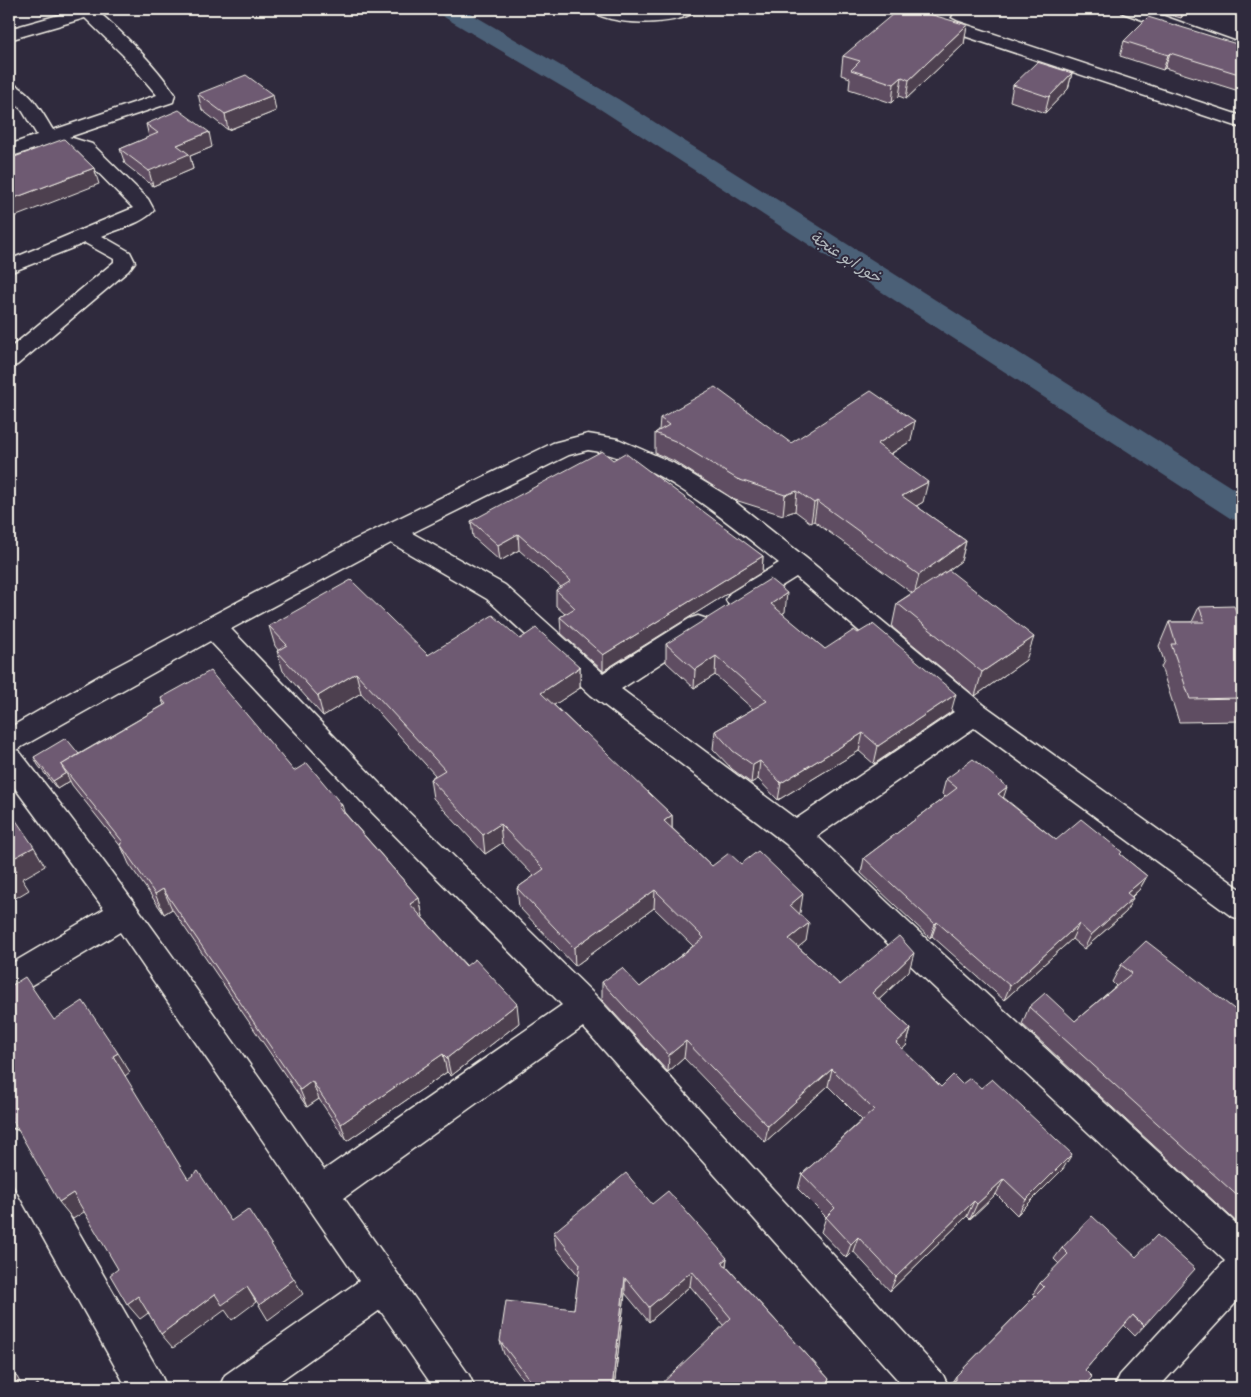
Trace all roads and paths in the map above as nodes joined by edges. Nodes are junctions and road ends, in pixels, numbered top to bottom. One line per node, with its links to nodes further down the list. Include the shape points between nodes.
1 (599, 9): 2 (street, via 650,19 679,14)
2 (688, 9)
3 (947, 9): 8 (street, via 941,19 952,26)
4 (1128, 9): 6 (street)
5 (9, 35): 9 (street, via 89,12 140,61 166,94 166,98 159,101)
6 (1242, 50)
7 (9, 88): 9 (street, via 28,107)
8 (1242, 122)
9 (48, 137): 10 (street); 11 (street, via 85,148 141,203 144,210)
10 (9, 150)
11 (85, 235): 12 (street); 13 (street, via 123,256 125,262)
12 (9, 267)
13 (9, 360)
14 (391, 532): 15 (street, via 562,449 588,442 610,445 665,469 720,503); 16 (street); 17 (street, via 496,592)
15 (797, 564): 17 (street); 18 (street)
16 (213, 627): 19 (street); 25 (street, via 371,793)
17 (601, 688): 21 (street)
18 (974, 713): 21 (street); 22 (street)
19 (9, 741)
20 (9, 759): 23 (street)
21 (796, 835): 28 (street)
22 (1242, 906)
23 (124, 913): 24 (street); 27 (street)
24 (9, 982)
25 (586, 1007): 27 (street); 34 (street)
26 (9, 1144): 31 (street)
27 (319, 1194): 30 (street)
28 (1242, 1253)
29 (1242, 1268): 35 (street)
30 (383, 1286): 32 (street); 33 (street)
31 (148, 1388)
32 (238, 1388)
33 (456, 1388)
34 (930, 1388)
35 (1134, 1388)

